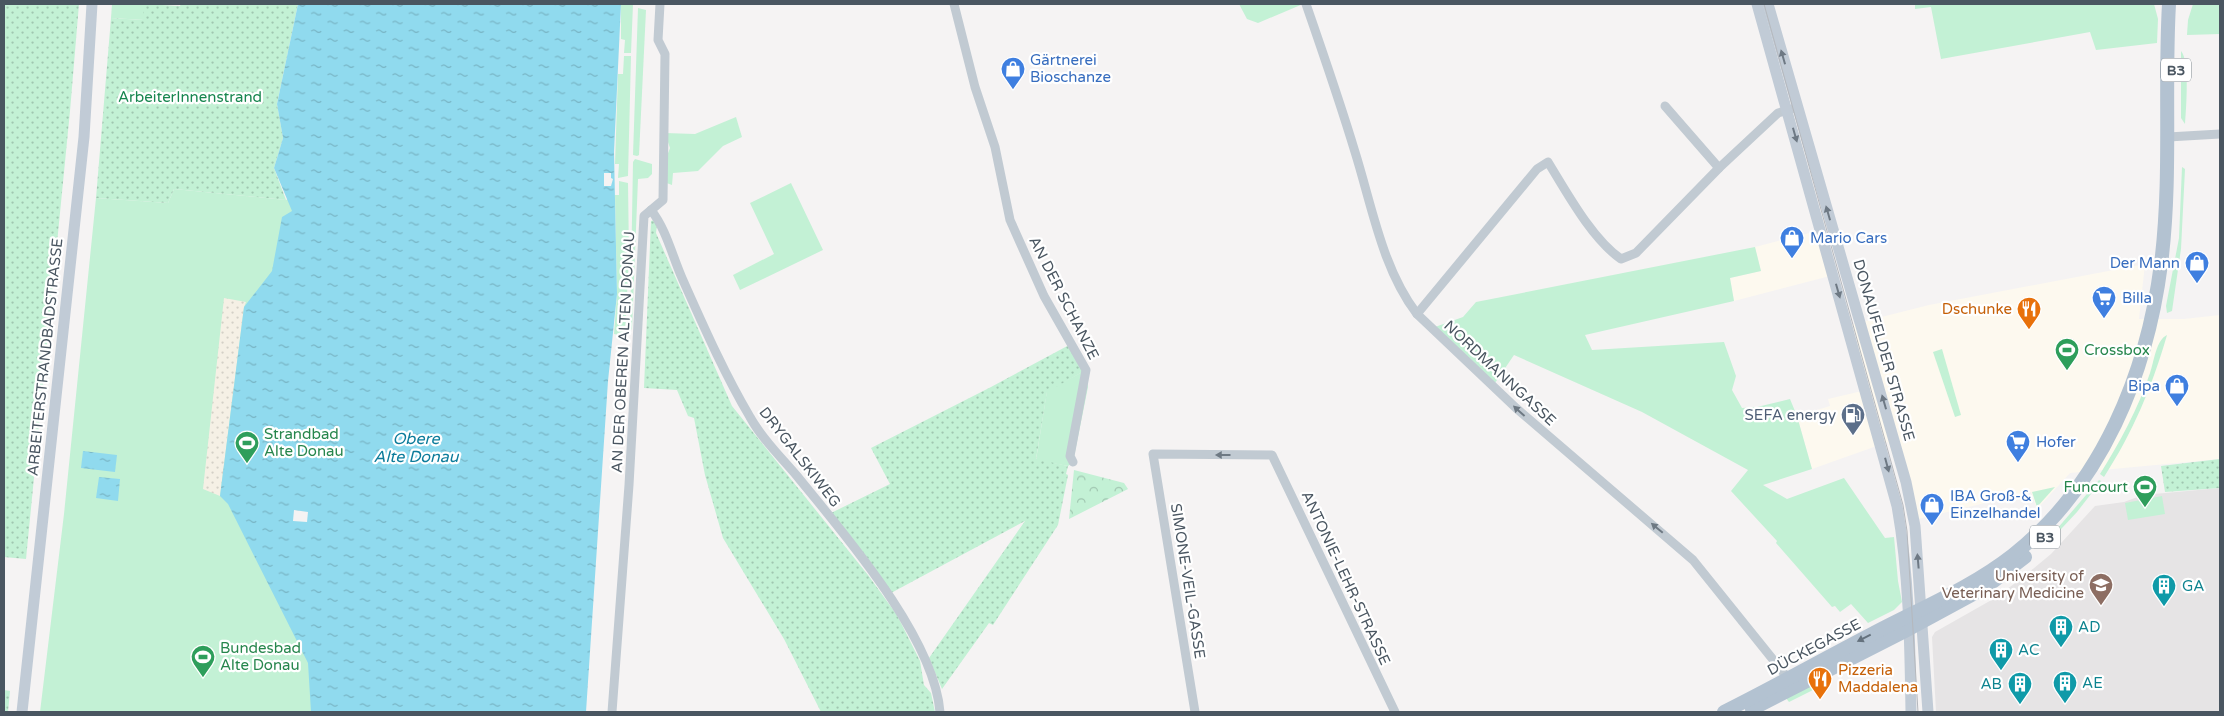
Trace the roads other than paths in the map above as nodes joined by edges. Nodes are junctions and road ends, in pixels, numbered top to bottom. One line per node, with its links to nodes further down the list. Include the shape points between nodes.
1 (92, 4): 21 (main road, ARBEITERSTRANDBADSTRASSE, via 84,137)
2 (660, 4): 14 (street, AN DER OBEREN ALTEN DONAU, via 658,40 665,54 663,200)
3 (954, 4): 17 (street, AN DER SCHANZE, via 995,147 1010,220 1044,296 1086,370 1070,456)
4 (1306, 4): 15 (street, NORDMANNGASSE, via 1390,266 1405,298)
5 (1757, 4): 10 (main road, DONAUFELDER STRASSE)
6 (1768, 4): 10 (main road, DONAUFELDER STRASSE, one-way to 6)
7 (2169, 4): 12 (main road, B3)
8 (2176, 4): 12 (main road, B3)
9 (1665, 106): 13 (street)
10 (1793, 109): 13 (street, via 1778,113); 18 (main road, DONAUFELDER STRASSE, via 1897,506)
11 (2220, 134): 12 (street)
12 (2172, 137): 18 (main road, B3, via 2171,264 2159,326 2137,395 2110,451 2078,497 2018,563 1986,587)
13 (1719, 168): 15 (street, via 1636,253 1621,259 1577,209 1548,162 1537,169)
14 (651, 210): 22 (street, AN DER OBEREN ALTEN DONAU, via 644,216); 23 (street, DRYGALSKIWEG, via 659,220 682,278 750,418 896,606 926,662)
15 (1417, 314): 19 (street, NORDMANNGASSE, one-way to 15, via 1693,560 1516,408)
16 (1153, 454): 24 (street, SIMONE-VEIL-GASSE); 25 (street, ANTONIE-LEHR-STRASSE, one-way to 16, via 1272,455)
17 (1073, 462)
18 (1914, 619): 19 (main road, DÜCKEGASSE / B3); 27 (main road, DONAUFELDER STRASSE); 28 (main road, DONAUFELDER STRASSE)
19 (1791, 684): 20 (main road, DÜCKEGASSE / B3)
20 (1746, 709): 26 (main road, DÜCKEGASSE / B3)
21 (22, 712)
22 (612, 712)
23 (940, 712)
24 (1195, 712)
25 (1395, 712)
26 (1724, 712)
27 (1911, 712)
28 (1928, 712)

